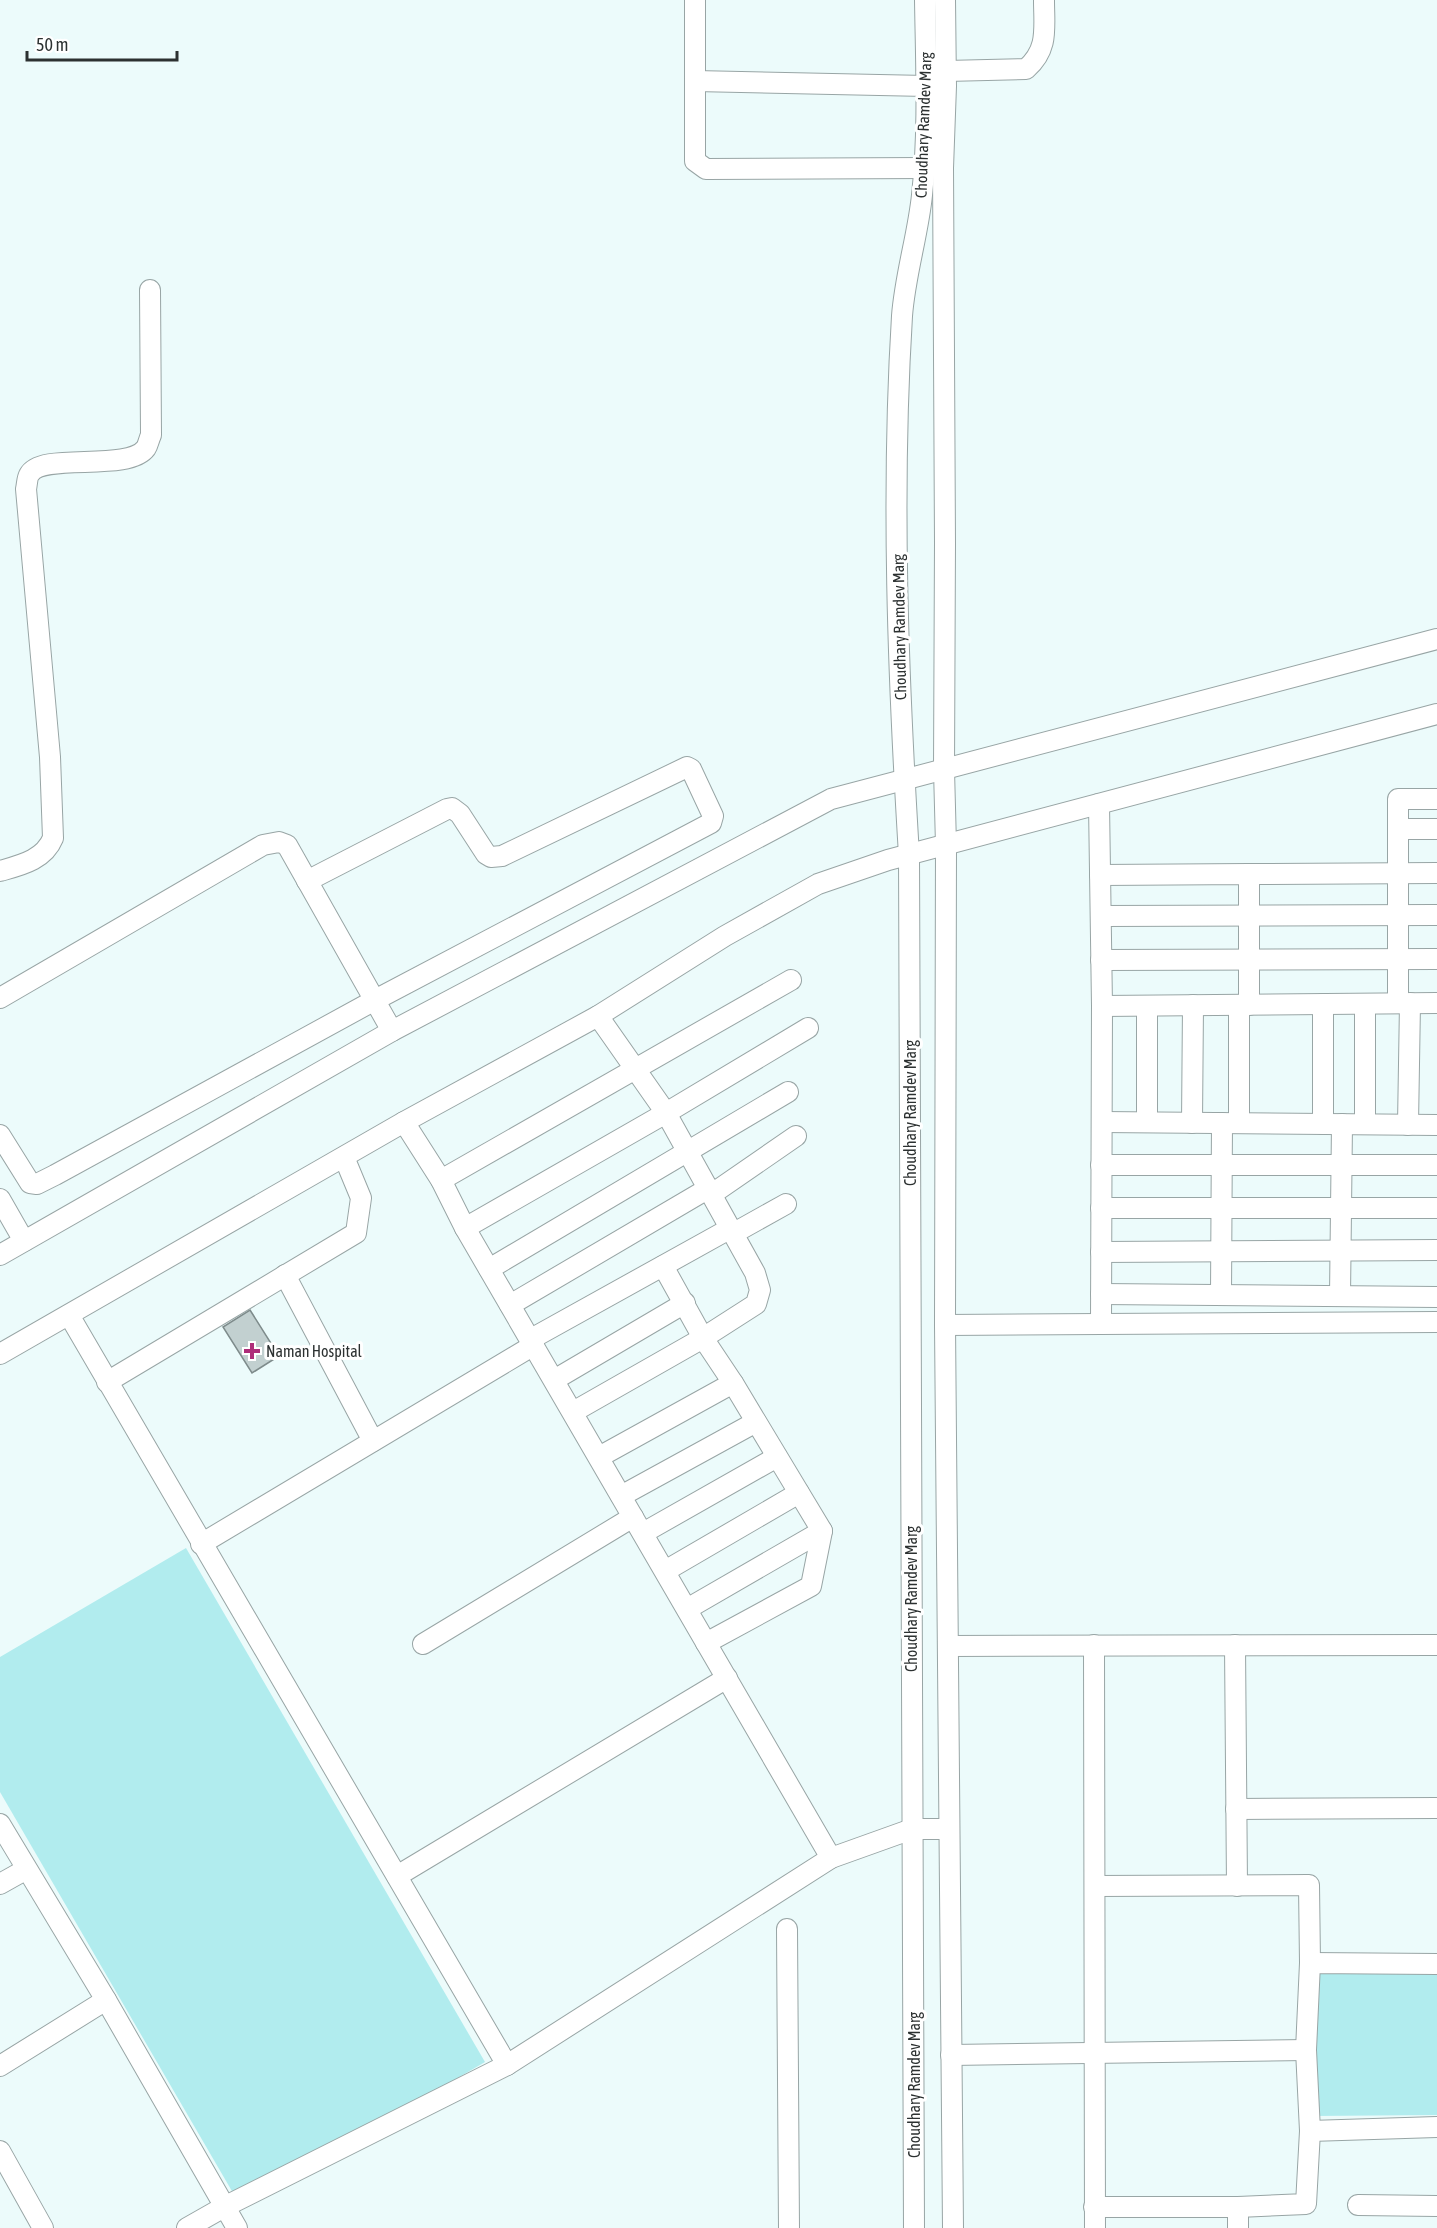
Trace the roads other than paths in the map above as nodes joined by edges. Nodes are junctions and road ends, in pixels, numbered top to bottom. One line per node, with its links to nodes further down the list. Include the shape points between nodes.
1 (695, 0): 6 (street)
2 (925, 0): 7 (street, Choudhary Ramdev Marg)
3 (945, 0): 5 (street)
4 (1044, 0): 5 (street, via 1044,42 1037,60 1026,69)
5 (946, 70): 12 (street, via 942,168)
6 (695, 81): 7 (street); 8 (street, via 694,161 700,167)
7 (926, 86): 8 (street, Choudhary Ramdev Marg)
8 (924, 168): 13 (street, Choudhary Ramdev Marg, via 902,313 898,452 899,682)
9 (150, 290): 20 (street, via 151,435 147,448 138,456 51,464 35,468 28,475 53,838 49,847 25,864)
10 (1437, 639): 12 (street)
11 (1437, 714): 15 (street)
12 (944, 770): 13 (street); 18 (street)
13 (904, 780): 19 (street, Choudhary Ramdev Marg); 47 (street, via 831,799)
14 (1437, 799): 16 (street, via 1398,799)
15 (1099, 804): 18 (street); 24 (street)
16 (1398, 829): 17 (street); 21 (street)
17 (1437, 829)
18 (946, 845): 19 (street); 96 (street)
19 (909, 855): 45 (street, via 818,884 725,936); 125 (street, Choudhary Ramdev Marg)
20 (0, 871)
21 (1398, 873): 22 (street); 23 (street); 26 (street)
22 (1437, 873)
23 (1249, 874): 24 (street); 29 (street)
24 (1100, 875): 28 (street)
25 (308, 881): 35 (street, via 284,843 263,845); 36 (street); 36 (street, via 452,808 486,854 501,856 683,768 691,769 712,812 711,823)
26 (1398, 915): 27 (street); 29 (street); 30 (street)
27 (1437, 915)
28 (1101, 916): 29 (street); 32 (street)
29 (1249, 916): 33 (street)
30 (1398, 959): 31 (street); 33 (street); 37 (street)
31 (1437, 959)
32 (1101, 960): 33 (street); 43 (street)
33 (1249, 960): 42 (street)
34 (791, 980): 48 (street)
35 (0, 998)
36 (375, 1000): 47 (street); 60 (street, via 37,1184 30,1183)
37 (1404, 1003): 38 (street); 40 (street); 58 (street)
38 (1437, 1003)
39 (1323, 1004): 40 (street); 42 (street); 56 (street)
40 (1365, 1004): 57 (street)
41 (1193, 1005): 42 (street); 44 (street); 54 (street)
42 (1244, 1005): 55 (street)
43 (1102, 1006): 44 (street); 52 (street)
44 (1147, 1006): 53 (street)
45 (598, 1016): 48 (street); 51 (street)
46 (808, 1028): 50 (street)
47 (392, 1031): 78 (street)
48 (637, 1070): 50 (street); 68 (street)
49 (788, 1092): 62 (street)
50 (666, 1113): 62 (street); 76 (street)
51 (404, 1122): 63 (street); 68 (street)
52 (1102, 1122): 53 (street); 64 (street)
53 (1147, 1122): 54 (street)
54 (1192, 1123): 55 (street)
55 (1231, 1123): 56 (street); 65 (street)
56 (1333, 1124): 57 (street); 66 (street)
57 (1365, 1124): 58 (street)
58 (1408, 1125): 59 (street)
59 (1437, 1125)
60 (0, 1135)
61 (796, 1136): 69 (street)
62 (688, 1151): 69 (street); 85 (street)
63 (344, 1157): 86 (street, via 361,1198 356,1233); 93 (street)
64 (1101, 1165): 65 (street); 72 (street)
65 (1222, 1165): 66 (street); 73 (street)
66 (1342, 1165): 67 (street); 74 (street)
67 (1437, 1165)
68 (441, 1180): 76 (street)
69 (710, 1191): 77 (street); 92 (street)
70 (0, 1199): 78 (street)
71 (786, 1204): 77 (street)
72 (1101, 1208): 73 (street); 82 (street)
73 (1222, 1208): 74 (street); 80 (street)
74 (1342, 1208): 75 (street); 81 (street)
75 (1437, 1208)
76 (465, 1228): 85 (street)
77 (732, 1231): 84 (street); 97 (street, via 760,1290 756,1304)
78 (24, 1241): 83 (street)
79 (1437, 1250): 81 (street)
80 (1221, 1251): 81 (street); 82 (street); 88 (street)
81 (1341, 1251): 89 (street)
82 (1101, 1252): 87 (street)
83 (0, 1255)
84 (663, 1266): 91 (street); 98 (street)
85 (489, 1269): 92 (street)
86 (285, 1275): 101 (street); 105 (street)
87 (1101, 1294): 88 (street); 95 (street)
88 (1221, 1295): 89 (street)
89 (1341, 1296): 90 (street)
90 (1437, 1297)
91 (685, 1303): 97 (street); 100 (street)
92 (510, 1305): 98 (street)
93 (69, 1315): 99 (street); 101 (street)
94 (1437, 1322): 95 (street)
95 (1101, 1324): 96 (street)
96 (945, 1325): 120 (street)
97 (703, 1338): 102 (street); 103 (street)
98 (533, 1342): 100 (street); 105 (street)
99 (0, 1354)
100 (554, 1380): 103 (street)
101 (107, 1382): 112 (street)
102 (733, 1383): 104 (street); 106 (street)
103 (573, 1412): 106 (street)
104 (756, 1422): 107 (street); 109 (street)
105 (373, 1442): 112 (street)
106 (599, 1457): 109 (street)
107 (777, 1457): 108 (street); 110 (street)
108 (799, 1493): 111 (street); 113 (street)
109 (621, 1496): 110 (street)
110 (638, 1525): 113 (street); 116 (street)
111 (822, 1531): 114 (street); 115 (street, via 811,1586)
112 (201, 1544): 129 (street)
113 (665, 1571): 114 (street)
114 (687, 1609): 115 (street)
115 (706, 1643): 121 (street)
116 (423, 1644)
117 (1094, 1645): 118 (street); 120 (street); 131 (street)
118 (1236, 1645): 119 (street); 123 (street)
119 (1437, 1645)
120 (948, 1646): 126 (street)
121 (727, 1678): 127 (street); 129 (street)
122 (1437, 1808): 123 (street)
123 (1236, 1809): 132 (street)
124 (0, 1824): 128 (street)
125 (912, 1829): 126 (street); 127 (street); 154 (street, Choudhary Ramdev Marg)
126 (950, 1829): 139 (street)
127 (831, 1858): 140 (street)
128 (26, 1869): 130 (street); 136 (street)
129 (397, 1876): 140 (street)
130 (0, 1884)
131 (1095, 1886): 132 (street); 138 (street)
132 (1237, 1886): 134 (street, via 1309,1885)
133 (787, 1929): 153 (street)
134 (1310, 1963): 135 (street); 137 (street)
135 (1437, 1964)
136 (106, 2000): 141 (street); 147 (street)
137 (1306, 2050): 138 (street); 143 (street)
138 (1094, 2053): 139 (street); 148 (street)
139 (951, 2055): 155 (street)
140 (507, 2065): 147 (street)
141 (0, 2066)
142 (1437, 2127): 143 (street)
143 (1310, 2131): 149 (street, via 1306,2204)
144 (1, 2156): 150 (street)
145 (1358, 2205): 146 (street)
146 (1437, 2206)
147 (224, 2207): 151 (street); 152 (street)
148 (1094, 2207): 149 (street); 156 (street)
149 (1238, 2207): 157 (street)
150 (43, 2228)
151 (187, 2228)
152 (237, 2228)
153 (789, 2228)
154 (914, 2228)
155 (953, 2228)
156 (1095, 2228)
157 (1238, 2228)

